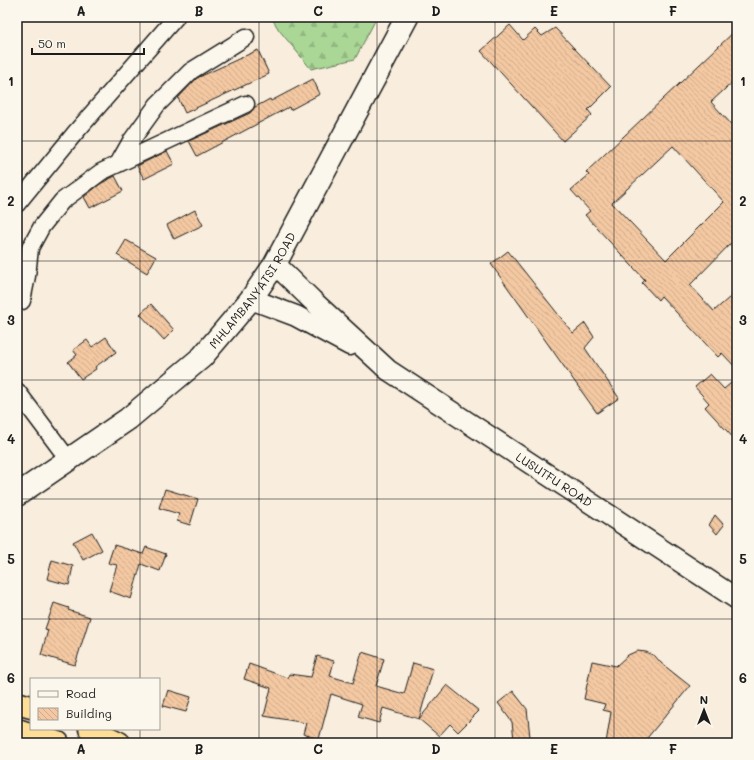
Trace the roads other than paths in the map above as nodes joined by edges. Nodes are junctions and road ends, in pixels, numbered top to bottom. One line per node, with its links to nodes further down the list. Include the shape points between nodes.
1 (176, 17): 6 (street)
2 (407, 17): 7 (main road, MHLAMBANYATSI ROAD)
3 (246, 37): 5 (street, via 191,71 157,105)
4 (246, 104): 5 (street)
5 (118, 164): 9 (street, via 101,172 62,201 42,226 30,248)
6 (17, 204)
7 (275, 264): 8 (main road, MHLAMBANYATSI ROAD); 10 (street, LUSUTFU ROAD)
8 (250, 299): 10 (street, LUSUTFU ROAD, via 296,316); 12 (main road, MHLAMBANYATSI ROAD, via 202,357 128,419)
9 (22, 300)
10 (373, 357): 14 (street, LUSUTFU ROAD, via 388,370)
11 (17, 391): 12 (street)
12 (68, 459): 13 (main road, MHLAMBANYATSI ROAD)
13 (17, 495)
14 (737, 599)
15 (17, 703): 16 (highway)
16 (30, 707)
17 (17, 730): 19 (highway)
18 (92, 730): 20 (highway)
19 (58, 743)
20 (119, 743)

